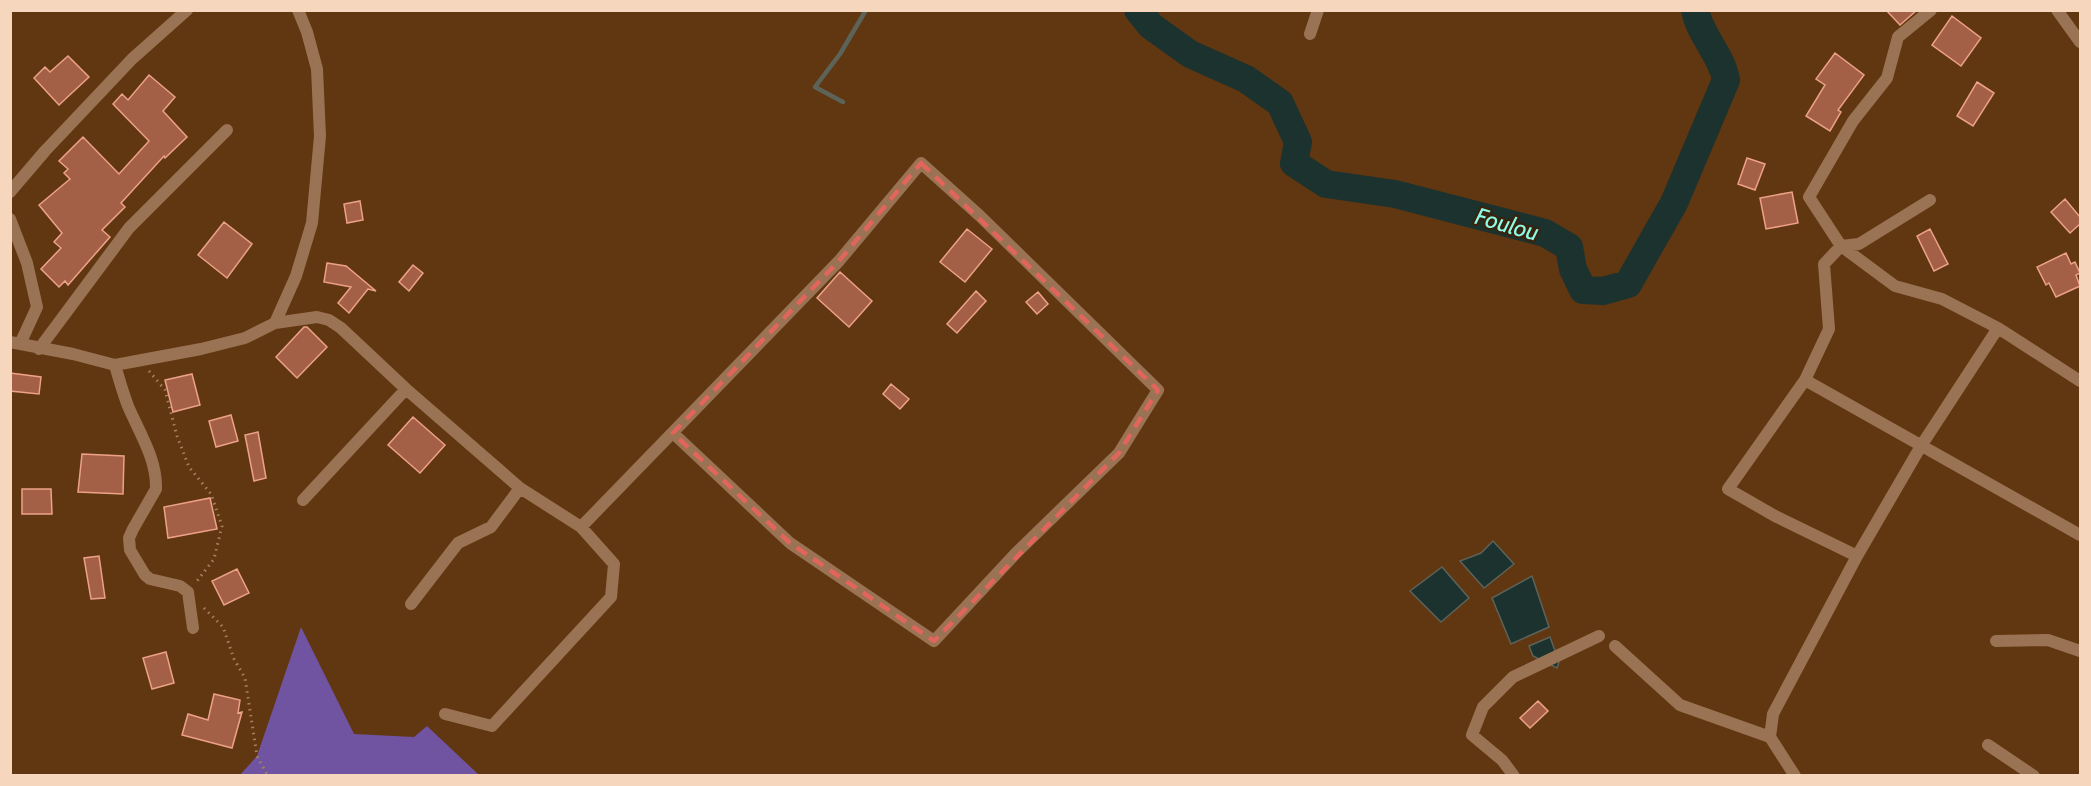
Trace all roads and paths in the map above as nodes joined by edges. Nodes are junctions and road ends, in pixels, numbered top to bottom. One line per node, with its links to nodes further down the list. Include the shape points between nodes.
1 (187, 10): 9 (street, via 132,59)
2 (298, 10): 13 (street, via 317,69 320,136 312,223 296,276)
3 (1318, 10): 6 (street)
4 (1931, 10): 12 (street, via 1898,38 1887,78 1852,121 1809,197)
5 (2057, 10): 7 (street)
6 (1310, 34)
7 (2080, 42)
8 (227, 130): 16 (street, via 129,228)
9 (10, 192)
10 (1930, 200): 12 (street, via 1859,244)
11 (10, 219): 15 (street, via 27,263 37,307)
12 (1841, 246): 14 (street, via 1895,286 1942,299); 19 (street, via 1824,264 1829,329)
13 (275, 323): 17 (street, via 244,338); 21 (street, via 317,317 329,320)
14 (1998, 328): 20 (street); 23 (street)
15 (15, 343): 16 (street)
16 (39, 349): 18 (street)
17 (140, 361): 18 (street); 29 (path, via 165,390 189,467 211,494 222,526 214,558)
18 (115, 365): 29 (street, via 156,480 156,489 129,538 130,550 150,579 180,586)
19 (1805, 380): 23 (street); 28 (street, via 1728,489)
20 (2080, 381)
21 (406, 389): 24 (street); 25 (street)
22 (673, 433): 22 (street, via 839,261 921,163 1158,390 1119,453 1016,553 934,641 790,543); 26 (street)
23 (1920, 446): 27 (street); 28 (street)
24 (520, 488): 26 (street); 30 (street, via 491,527 458,543)
25 (303, 500)
26 (581, 527): 36 (street, via 614,564 611,597 492,726)
27 (2080, 535)
28 (1857, 556): 37 (street, via 1773,714)
29 (188, 592): 31 (street); 39 (path, via 223,627 245,678 257,756)
30 (411, 604)
31 (193, 628)
32 (1599, 636): 40 (street, via 1513,677 1483,707 1472,735 1502,760)
33 (1996, 641): 35 (street, via 2048,640)
34 (1615, 646): 37 (street, via 1680,705)
35 (2080, 651)
36 (445, 714)
37 (1770, 737): 41 (street)
38 (1988, 745): 42 (street)
39 (268, 776)
40 (1514, 776)
41 (1795, 776)
42 (2034, 776)

